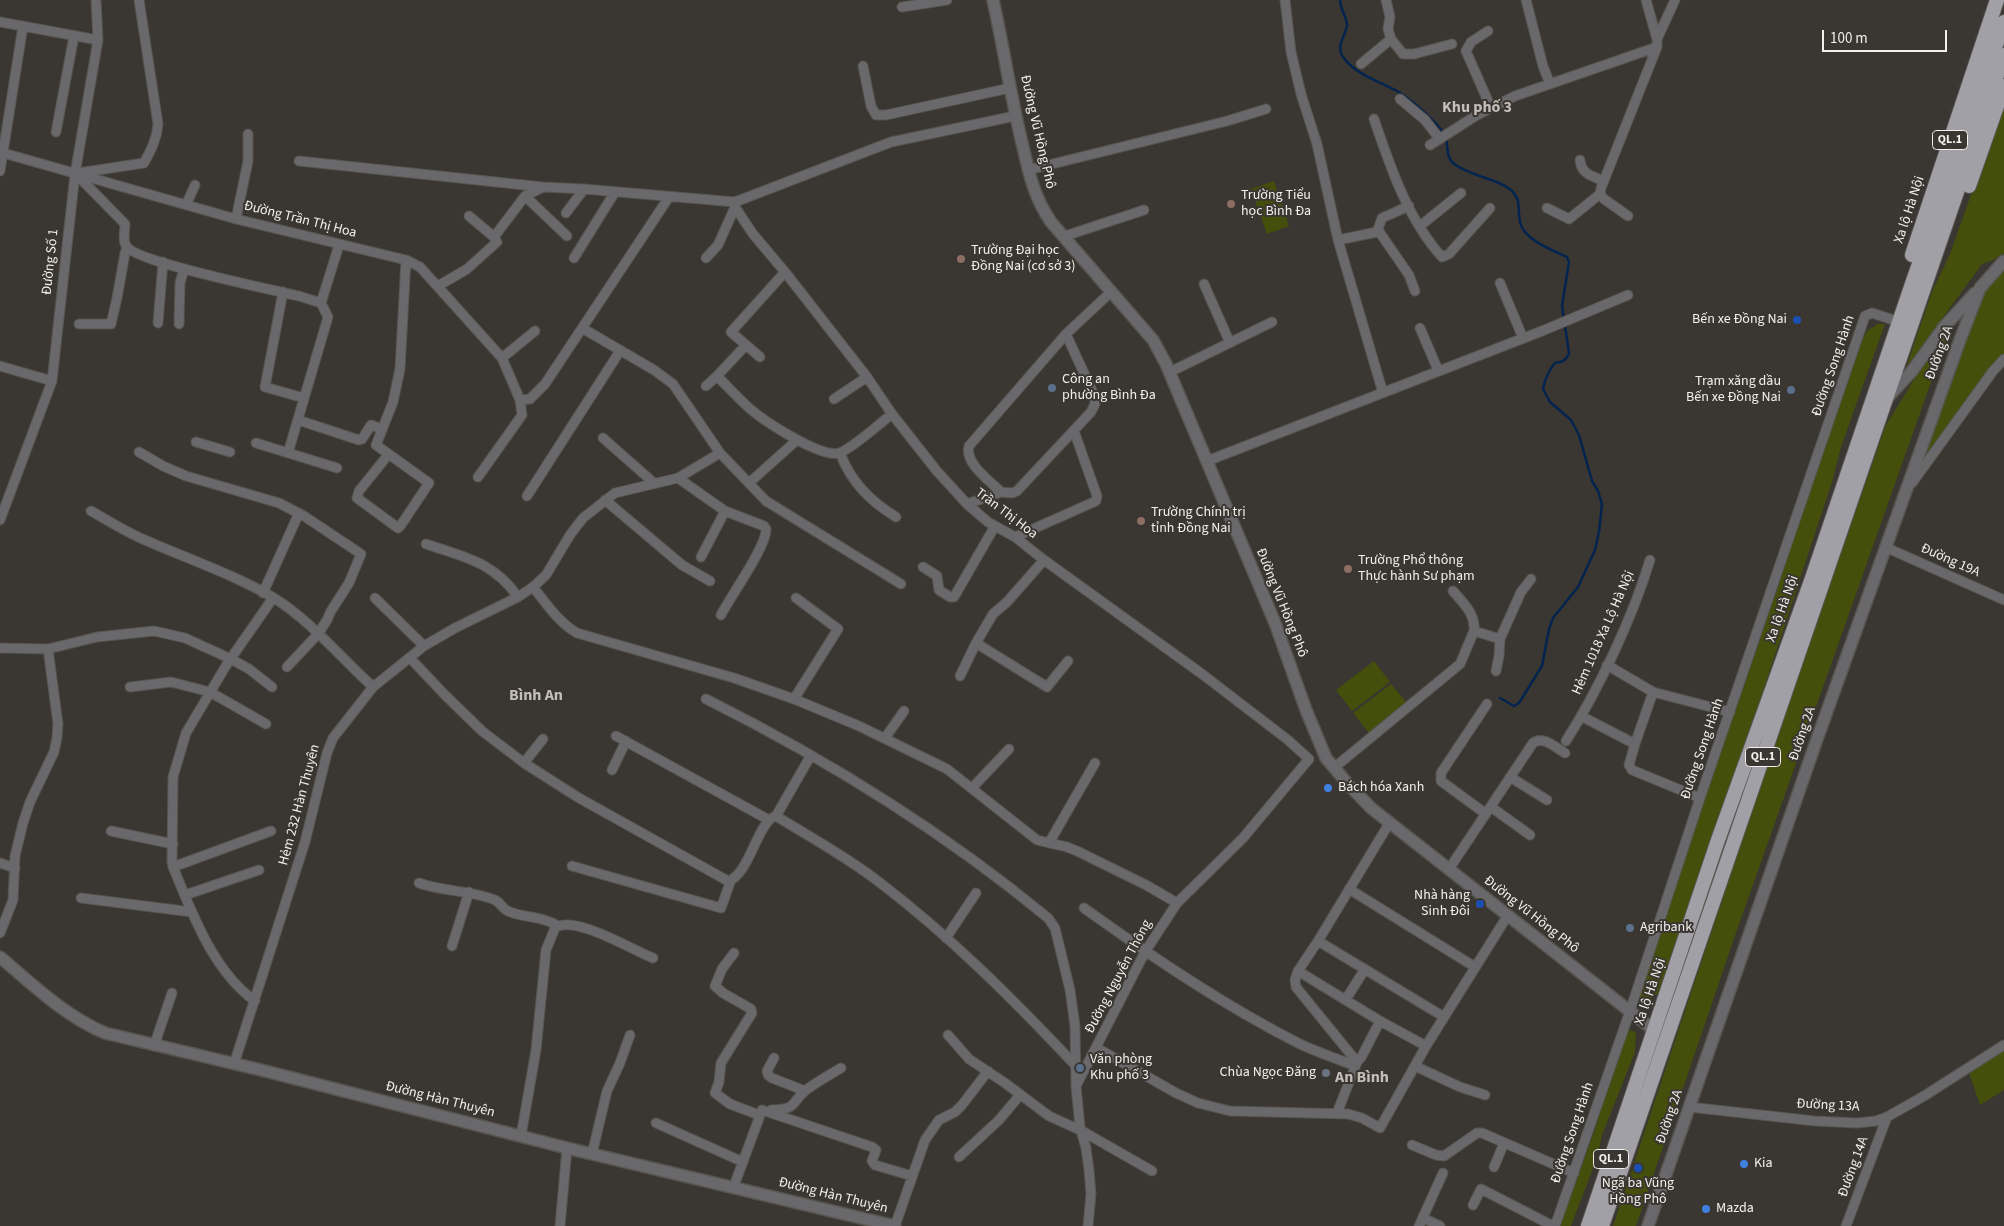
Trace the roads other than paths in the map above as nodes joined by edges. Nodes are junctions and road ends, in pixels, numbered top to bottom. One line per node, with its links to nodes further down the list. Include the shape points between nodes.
1 (96, 0): 18 (street, Đường Số 1)
2 (138, 0): 41 (street, via 158,124 152,149 144,163)
3 (946, 0): 11 (street)
4 (993, 0): 26 (street, Đường Vũ Hồng Phô)
5 (1285, 0): 66 (street, via 1291,52 1317,144)
6 (1386, 0): 17 (street)
7 (1526, 0): 24 (street)
8 (1646, 0): 19 (street)
9 (1675, 0): 19 (street)
10 (1997, 0): 78 (highway, Xa lộ Hà Nội / QL.1, via 1912,255)
11 (902, 7)
12 (0, 22): 14 (street)
13 (2004, 22): 78 (highway, QL.1)
14 (23, 26): 16 (street); 36 (street)
15 (1488, 31): 28 (street, via 1471,42 1466,51)
16 (74, 36): 18 (street); 32 (street)
17 (1391, 39): 20 (street, via 1402,54); 22 (street)
18 (98, 40): 41 (street, Đường Số 1)
19 (1657, 43): 24 (street); 42 (street)
20 (1452, 44)
21 (2004, 55): 78 (highway, QL.1)
22 (1361, 64)
23 (864, 66): 26 (street, via 871,106 876,115)
24 (1550, 84): 28 (street)
25 (2004, 86): 78 (highway, Xa lộ Hà Nội / QL.1, via 1943,257 1933,279)
26 (1010, 88): 30 (street, Đường Vũ Hồng Phô)
27 (1400, 99): 34 (street, via 1425,120)
28 (1491, 108): 34 (street)
29 (1266, 109): 39 (street)
30 (1015, 116): 39 (street, Đường Vũ Hồng Phô); 51 (street, via 891,142)
31 (1374, 119): 53 (street, via 1386,156)
32 (56, 132)
33 (248, 134): 60 (street, via 248,161)
34 (1439, 138): 35 (street)
35 (1430, 145)
36 (2, 153): 40 (street); 41 (street, Đường Trần Thị Hoa)
37 (1580, 160): 42 (street, via 1584,172)
38 (299, 161): 44 (street)
39 (1028, 170): 64 (street, Đường Vũ Hồng Phô, via 1041,208)
40 (0, 171)
41 (75, 174): 52 (street, Đường Trần Thị Hoa); 68 (street, via 125,224); 107 (street, Đường Số 1)
42 (1604, 181): 48 (street)
43 (195, 185): 52 (street)
44 (543, 187): 45 (street); 49 (street)
45 (584, 189): 46 (street); 57 (street)
46 (615, 192): 50 (street); 69 (street)
47 (1461, 193): 61 (street)
48 (1600, 194): 55 (street, via 1569,219); 59 (street)
49 (525, 196): 63 (street); 65 (street)
50 (669, 197): 51 (street); 91 (street)
51 (735, 204): 70 (street, via 718,244); 75 (street, Trần Thị Hoa, via 753,234)
52 (186, 205): 60 (street, Đường Trần Thị Hoa)
53 (1409, 206): 61 (street); 62 (street, via 1382,218)
54 (1490, 208): 61 (street, via 1444,257)
55 (1547, 208)
56 (1144, 210): 64 (street)
57 (566, 213)
58 (469, 216): 65 (street)
59 (1628, 216)
60 (236, 219): 67 (street, Đường Trần Thị Hoa)
61 (1420, 226)
62 (1378, 230): 66 (street, via 1374,234); 82 (street, via 1409,275)
63 (567, 236)
64 (1065, 236): 81 (street, Đường Vũ Hồng Phô)
65 (494, 237): 79 (street, via 497,242 467,269)
66 (1338, 240): 109 (street)
67 (339, 244): 71 (street, Đường Trần Thị Hoa); 85 (street)
68 (127, 248): 73 (street); 89 (street, via 111,324)
69 (574, 258)
70 (706, 258)
71 (406, 260): 79 (street, Đường Trần Thị Hoa, via 420,267); 116 (street, via 400,369 393,402)
72 (2004, 261): 80 (street, Đường 2A)
73 (163, 262): 74 (street); 88 (street)
74 (184, 269): 83 (street); 90 (street, via 180,283)
75 (785, 272): 97 (street, via 731,332); 106 (street, Trần Thị Hoa)
76 (1204, 284): 96 (street)
77 (1500, 284): 95 (street)
78 (1918, 284): 87 (highway, Xa lộ Hà Nội / QL.1); 110 (highway, Xa lộ Hà Nội / QL.1)
79 (438, 286): 100 (street, Đường Trần Thị Hoa)
80 (1980, 288): 110 (street); 135 (street, Đường 2A)
81 (1112, 291): 94 (street); 104 (street, Đường Vũ Hồng Phô, via 1153,340)
82 (1415, 291)
83 (283, 292): 85 (street); 111 (street, via 265,387)
84 (1628, 295): 95 (street)
85 (321, 303): 111 (street, via 328,317)
86 (1272, 322): 96 (street)
87 (1900, 322): 189 (street, Đường Song Hành, via 1872,313 1865,316); 254 (highway, Xa lộ Hà Nội / QL.1, via 1718,840)
88 (158, 323)
89 (79, 324)
90 (179, 324)
91 (582, 328): 98 (street); 113 (street, via 545,384 530,399)
92 (1420, 328): 103 (street)
93 (535, 330): 100 (street)
94 (1066, 334): 117 (street, via 1094,395 1095,404); 137 (street, via 969,446 970,458)
95 (1522, 338): 103 (street)
96 (1230, 343): 104 (street)
97 (746, 345): 99 (street); 105 (street)
98 (620, 351): 125 (street, via 672,384); 138 (street)
99 (760, 357)
100 (502, 358): 113 (street, Đường Trần Thị Hoa)
101 (2004, 359): 135 (street)
102 (0, 366): 107 (street)
103 (1438, 370): 109 (street)
104 (1170, 372): 128 (street, Đường Vũ Hồng Phô)
105 (717, 376): 108 (street); 119 (street, via 748,408)
106 (867, 377): 112 (street); 114 (street, Trần Thị Hoa)
107 (52, 381): 136 (street, Đường Số 1)
108 (706, 386)
109 (1383, 393): 128 (street)
110 (1888, 397): 299 (highway, Xa lộ Hà Nội / QL.1)
111 (304, 398): 115 (street)
112 (834, 399)
113 (520, 400): 130 (street, via 522,415)
114 (892, 414): 126 (street); 140 (street, Trần Thị Hoa)
115 (298, 420): 116 (street, via 359,440 372,425); 124 (street)
116 (382, 429): 127 (street, via 376,445)
117 (1074, 431): 137 (street, via 1017,491); 147 (street, via 1096,501)
118 (603, 438): 132 (street)
119 (797, 440): 126 (street, via 826,452); 133 (street)
120 (196, 442): 123 (street)
121 (256, 443): 124 (street)
122 (139, 452): 143 (street, via 186,476)
123 (230, 452)
124 (288, 453): 129 (street)
125 (720, 453): 131 (street, Hẻm 232 Hàn Thuyên); 133 (street)
126 (840, 453): 144 (street, via 856,484)
127 (388, 455): 127 (street, via 359,490 357,498 398,528 429,483)
128 (1207, 462): 201 (street, Đường Vũ Hồng Phô, via 1275,623)
129 (337, 468)
130 (478, 477)
131 (678, 478): 132 (street, Hẻm 232 Hàn Thuyên); 142 (street)
132 (654, 483): 139 (street, Hẻm 232 Hàn Thuyên, via 615,493)
133 (749, 483): 156 (street, via 766,501)
134 (0, 489): 136 (street)
135 (1907, 490): 149 (street, Đường 2A)
136 (9, 492): 145 (street, Đường Số 1)
137 (1001, 492): 140 (street)
138 (527, 496)
139 (605, 500): 155 (street, via 682,565); 157 (street, Hẻm 232 Hàn Thuyên, via 583,518 546,575)
140 (967, 504): 146 (street, Trần Thị Hoa)
141 (91, 511): 159 (street, via 142,539)
142 (725, 511): 150 (street); 165 (street, via 764,526 767,531 753,562)
143 (299, 513): 159 (street); 167 (street, via 361,554 349,583)
144 (896, 517)
145 (0, 520)
146 (995, 526): 147 (street, Trần Thị Hoa); 153 (street, via 954,597 939,590 937,576)
147 (1015, 537): 151 (street, Trần Thị Hoa)
148 (426, 544): 160 (street, via 486,565 500,575)
149 (1885, 547): 164 (street, Đường 19A); 272 (street, Đường 2A)
150 (701, 557)
151 (1044, 560): 169 (street, via 993,614); 202 (street, Trần Thị Hoa, via 1202,674)
152 (1650, 560): 176 (street, Hẻm 1018 Xa Lộ Hà Nội, via 1631,614)
153 (923, 567)
154 (1531, 578): 168 (street, via 1521,592)
155 (710, 581)
156 (901, 584)
157 (533, 587): 160 (street, Hẻm 232 Hàn Thuyên); 186 (street, via 558,617 577,633 734,678)
158 (1453, 591): 166 (street, via 1473,617)
159 (263, 593): 161 (street)
160 (518, 597): 170 (street, Hẻm 232 Hàn Thuyên)
161 (273, 598): 167 (street); 174 (street)
162 (375, 598): 170 (street)
163 (796, 598): 186 (street, via 838,629)
164 (2004, 600)
165 (720, 615)
166 (1474, 631): 168 (street); 205 (street, via 1460,664)
167 (318, 634): 177 (street); 182 (street)
168 (1500, 639): 178 (street)
169 (976, 643): 175 (street, via 1047,687); 179 (street)
170 (424, 646): 173 (street, Hẻm 232 Hàn Thuyên)
171 (0, 648): 172 (street)
172 (48, 649): 174 (street, via 98,637 154,631 185,638); 222 (street, via 57,738 23,823)
173 (410, 658): 182 (street, Hẻm 232 Hàn Thuyên); 203 (street, via 460,711)
174 (231, 659): 181 (street); 183 (street)
175 (1068, 661)
176 (1607, 665): 184 (street); 190 (street, Hẻm 1018 Xa Lộ Hà Nội)
177 (287, 667)
178 (1496, 671)
179 (960, 676)
180 (130, 687): 183 (street, via 171,682)
181 (272, 687)
182 (373, 687): 250 (street, Hẻm 232 Hàn Thuyên, via 333,738 327,753 306,842)
183 (210, 692): 191 (street); 218 (street, via 186,732 173,777)
184 (1653, 692): 189 (street); 197 (street)
185 (706, 699): 200 (street)
186 (794, 699): 193 (street)
187 (1487, 704): 211 (street, via 1441,773 1441,781)
188 (904, 711): 193 (street)
189 (1730, 712): 209 (street, Đường Song Hành)
190 (1581, 716): 196 (street, Hẻm 1018 Xa Lộ Hà Nội); 197 (street, Hẻm 1018 Xa Lộ Hà Nội)
191 (266, 724)
192 (616, 736): 195 (street)
193 (885, 738): 208 (street, via 947,769)
194 (543, 739): 203 (street)
195 (626, 740): 206 (street); 212 (street)
196 (1566, 741)
197 (1635, 744): 209 (street, via 1628,765 1632,770)
198 (1008, 749): 208 (street)
199 (1565, 753): 207 (street, via 1536,740)
200 (810, 756): 212 (street); 264 (street, via 933,832 1048,918 1055,928 1070,990)
201 (1326, 758): 202 (street); 205 (street, Đường Vũ Hồng Phô)
202 (1309, 760): 232 (street, Đường Nguyễn Thông, via 1243,838)
203 (524, 763): 225 (street, via 579,798 725,880)
204 (1095, 763): 217 (street)
205 (1335, 767): 213 (street, Đường Vũ Hồng Phô, via 1361,799)
206 (612, 770)
207 (1510, 777): 210 (street); 211 (street)
208 (972, 788): 217 (street, via 1037,840)
209 (1700, 798): 251 (street, Đường Song Hành)
210 (1547, 800)
211 (1488, 810): 216 (street); 223 (street)
212 (772, 818): 225 (street); 238 (street, via 877,880)
213 (1390, 822): 223 (street, Đường Vũ Hồng Phô); 227 (street)
214 (111, 831): 218 (street)
215 (271, 831): 220 (street)
216 (1530, 835)
217 (1049, 843): 232 (street, via 1077,851)
218 (173, 844): 220 (street)
219 (0, 863): 222 (street)
220 (173, 866): 230 (street)
221 (572, 866): 225 (street, via 721,908)
222 (15, 868): 237 (street, via 13,900)
223 (1449, 869): 235 (street, Đường Vũ Hồng Phô)
224 (260, 870): 230 (street)
225 (731, 880)
226 (419, 883): 228 (street)
227 (1349, 889): 239 (street); 245 (street)
228 (469, 892): 236 (street, via 496,901 510,913 532,916); 240 (street)
229 (976, 892): 238 (street)
230 (185, 896): 234 (street)
231 (81, 898): 234 (street)
232 (1177, 903): 241 (street, Đường Nguyễn Thông)
233 (1084, 908): 241 (street)
234 (192, 912): 250 (street, via 207,946)
235 (1508, 914): 245 (street); 251 (street, Đường Vũ Hồng Phô)
236 (558, 926): 244 (street, via 586,927); 278 (street, via 546,950 536,1050)
237 (0, 933)
238 (946, 938): 264 (street, via 1022,1009)
239 (1318, 941): 246 (street); 247 (street)
240 (452, 946)
241 (1145, 952): 260 (street, Đường Nguyễn Thông); 263 (street, via 1283,1035)
242 (734, 953): 273 (street, via 715,986 751,1009 752,1013 721,1063 715,1094 730,1104)
243 (0, 957): 258 (street, Đường Hàn Thuyên, via 83,1024 105,1034)
244 (653, 958)
245 (1475, 967): 252 (street)
246 (1365, 969): 249 (street); 252 (street)
247 (1298, 971): 249 (street); 263 (street, via 1296,987)
248 (172, 993): 258 (street)
249 (1346, 999): 253 (street)
250 (255, 1001): 262 (street, Hẻm 232 Hàn Thuyên)
251 (1630, 1011): 254 (street, Đường Vũ Hồng Phô); 288 (street, Đường Song Hành)
252 (1444, 1017): 259 (street)
253 (1380, 1021): 259 (street); 263 (street)
254 (1655, 1031): 298 (highway, Xa lộ Hà Nội / QL.1)
255 (630, 1034): 282 (street, via 608,1091)
256 (948, 1035): 267 (street, via 970,1059)
257 (2004, 1045): 275 (street, Đường 13A)
258 (154, 1046): 262 (street, Đường Hàn Thuyên)
259 (1426, 1046): 265 (street)
260 (1097, 1048): 268 (street, Đường Nguyễn Thông); 274 (street, via 1198,1103 1230,1111)
261 (774, 1058): 269 (street, via 768,1075)
262 (234, 1064): 278 (street, Đường Hàn Thuyên)
263 (1356, 1064): 274 (street)
264 (1076, 1066): 268 (street)
265 (1415, 1066): 271 (street); 274 (street, via 1380,1128 1362,1118)
266 (841, 1068): 269 (street)
267 (988, 1071): 270 (street); 289 (street, via 962,1105 932,1128)
268 (1076, 1086): 277 (street)
269 (805, 1091): 273 (street, via 786,1110)
270 (1020, 1095): 277 (street, via 1048,1116); 283 (street, via 999,1120)
271 (1484, 1096)
272 (1689, 1107): 275 (street, Đường 13A, via 1815,1121 1857,1123); 300 (street, Đường 2A)
273 (761, 1113): 284 (street); 289 (street, via 872,1147 876,1150 872,1161 875,1165)
274 (1336, 1113)
275 (1887, 1117): 301 (street, Đường 14A)
276 (656, 1123): 284 (street)
277 (1082, 1131): 286 (street); 295 (street, via 1091,1194)
278 (521, 1136): 281 (street, Đường Hàn Thuyên)
279 (1504, 1143): 280 (street, via 1477,1133 1444,1156); 285 (street); 288 (street)
280 (1412, 1145)
281 (566, 1148): 282 (street, Đường Hàn Thuyên); 293 (street)
282 (592, 1154): 290 (street, Đường Hàn Thuyên)
283 (959, 1157)
284 (743, 1162): 290 (street)
285 (1494, 1167)
286 (1152, 1171)
287 (1443, 1173): 292 (street)
288 (1574, 1173): 297 (street, Đường Song Hành)
289 (912, 1176): 294 (street)
290 (734, 1186): 294 (street, Đường Hàn Thuyên)
291 (1473, 1205): 297 (street, via 1481,1189)
292 (1421, 1222): 296 (street)
293 (560, 1226)
294 (895, 1226)
295 (1088, 1226)
296 (1440, 1226)
297 (1554, 1226)
298 (1588, 1226)
299 (1602, 1226)
300 (1648, 1226)
301 (1846, 1226)

